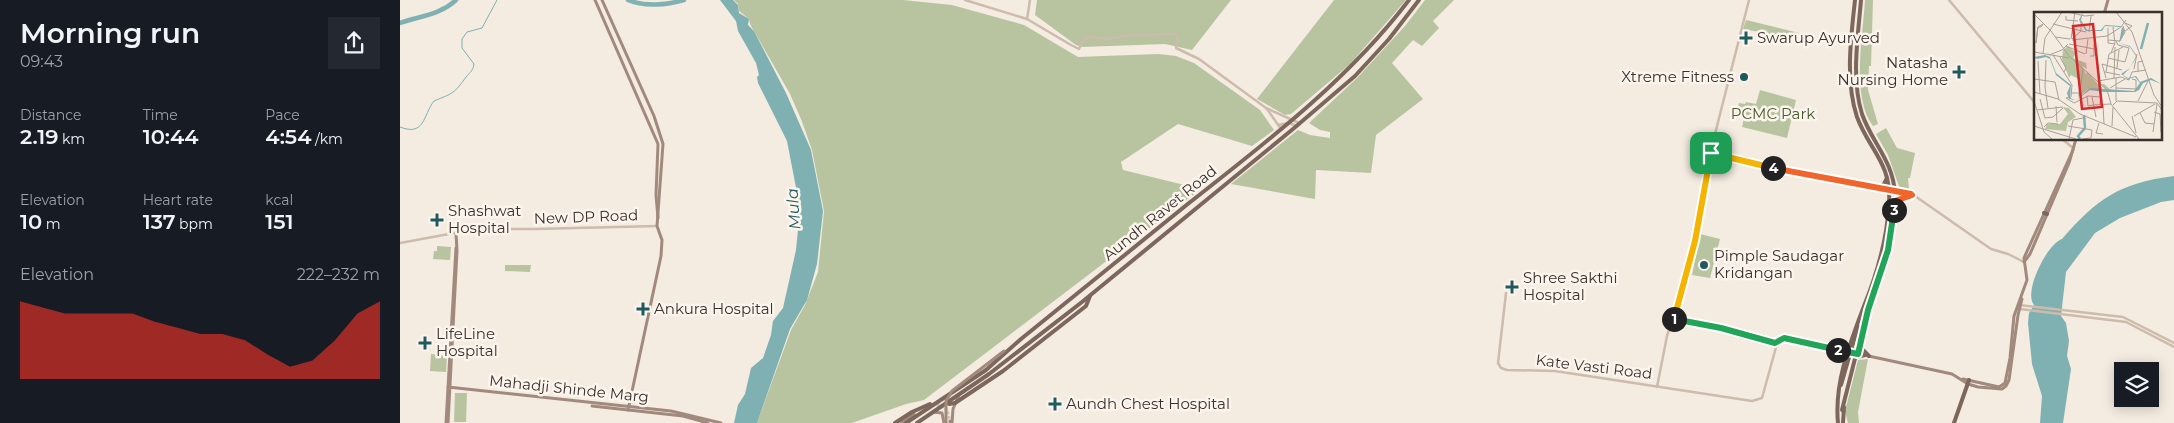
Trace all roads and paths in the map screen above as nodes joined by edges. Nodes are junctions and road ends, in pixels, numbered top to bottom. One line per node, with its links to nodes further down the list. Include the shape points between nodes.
1 (594, 0): 12 (main road)
2 (602, 0): 11 (main road)
3 (965, 0): 13 (street)
4 (1030, 0): 13 (street)
5 (1409, 0): 18 (main road, Aundh Ravet Road, via 1349,70)
6 (1419, 0): 19 (main road, Aundh Ravet Road, via 1355,76)
7 (1749, 0): 25 (street)
8 (1855, 0): 26 (main road, via 1851,75 1854,106)
9 (1861, 0): 29 (main road, via 1856,75 1860,105 1866,124 1888,162)
10 (1949, 0): 16 (street)
11 (608, 13): 12 (main road); 14 (main road)
12 (602, 17): 15 (main road)
13 (1027, 19): 17 (street, via 1080,49 1088,37 1107,39 1176,34 1176,48 1200,59)
14 (625, 50): 15 (main road); 32 (main road, via 664,144)
15 (619, 55): 32 (main road, via 658,144)
16 (2034, 103)
17 (1266, 108): 18 (street); 20 (street)
18 (1291, 121): 19 (street); 20 (street); 21 (main road, Aundh Ravet Road)
19 (1298, 124): 38 (main road, Aundh Ravet Road)
20 (1278, 125): 21 (street)
21 (1281, 130): 44 (main road, Aundh Ravet Road)
22 (2063, 140): 24 (street)
23 (2076, 140): 24 (main road)
24 (2073, 149): 36 (main road)
25 (1711, 153): 27 (street, via 1798,174); 42 (street, via 1693,248)
26 (1887, 177): 27 (main road); 28 (main road)
27 (1879, 188): 28 (street)
28 (1889, 189): 29 (street); 40 (main road, via 1882,249)
29 (1895, 192): 30 (street); 31 (main road)
30 (1910, 196): 31 (main road); 36 (street, via 1991,249)
31 (1895, 201): 40 (main road, via 1888,250)
32 (658, 218): 33 (main road)
33 (657, 226): 34 (street, New DP Road); 59 (main road, via 662,240 661,256)
34 (456, 232): 35 (street, New DP Road); 53 (main road)
35 (400, 243)
36 (2024, 262): 39 (main road, via 2028,276)
37 (1506, 292): 52 (street, Kate Vasti Road, via 1498,344 1501,368 1555,371)
38 (1091, 295): 54 (main road, Aundh Ravet Road); 57 (main road, via 1086,306 1003,371)
39 (2021, 307): 43 (street); 51 (main road, via 2005,383 1999,387); 51 (main road, via 2008,384 1999,390 1978,387)
40 (1866, 311): 47 (main road); 48 (main road, via 1860,312); 55 (main road, bridge, via 1858,326); 63 (main road, bridge, via 1842,410)
41 (2125, 313): 43 (street)
42 (1674, 319): 45 (street); 52 (street, via 1667,336)
43 (2122, 319): 46 (street)
44 (1021, 339): 56 (main road, Aundh Ravet Road, via 986,370); 71 (main road, bridge, via 952,391 946,401)
45 (1775, 343): 48 (street, via 1784,338); 52 (street, Kate Vasti Road, via 1760,400)
46 (2174, 345)
47 (1860, 347): 49 (main road); 50 (main road)
48 (1848, 352): 50 (main road); 55 (main road)
49 (1867, 355): 50 (main road); 51 (main road, via 1952,374)
50 (1858, 356): 63 (main road)
51 (1969, 382): 73 (main road)
52 (1657, 386)
53 (449, 388): 59 (main road, Mahadji Shinde Marg); 64 (main road)
54 (959, 395): 57 (main road); 58 (main road, Aundh Ravet Road)
55 (1838, 396): 72 (main road)
56 (935, 403): 67 (main road); 69 (main road, Aundh Ravet Road)
57 (955, 403): 58 (main road); 71 (main road)
58 (947, 405): 60 (main road, Aundh Ravet Road)
59 (627, 408): 62 (main road, Mahadji Shinde Marg)
60 (933, 412): 70 (main road, Aundh Ravet Road); 71 (main road, via 942,414)
61 (914, 414): 68 (main road)
62 (685, 415): 65 (main road); 66 (main road)
63 (1843, 421)
64 (447, 423)
65 (708, 423)
66 (721, 423)
67 (895, 423)
68 (902, 423)
69 (906, 423)
70 (917, 423)
71 (948, 423)
72 (1838, 423)
73 (1954, 423)

